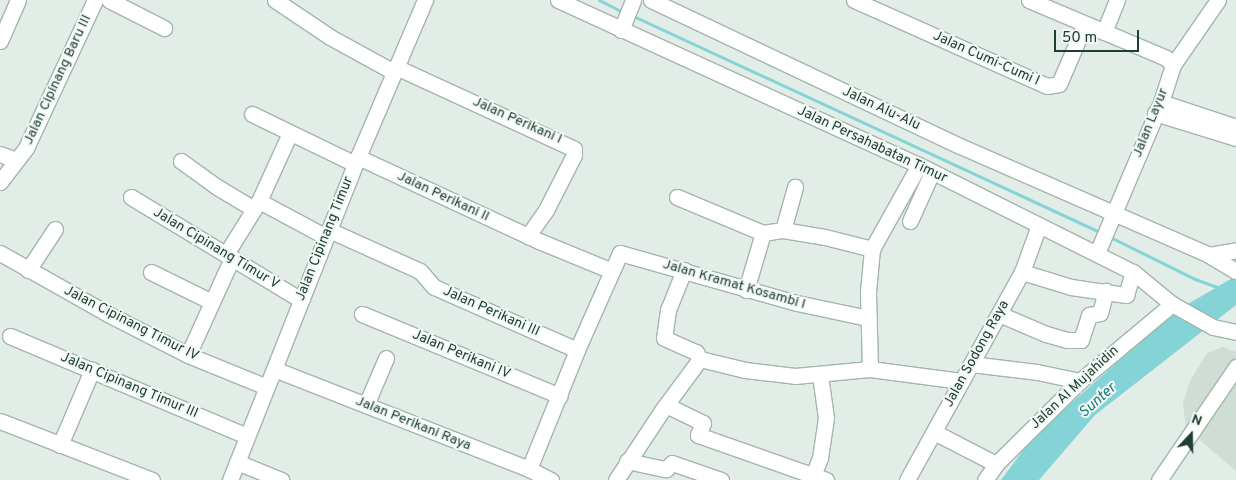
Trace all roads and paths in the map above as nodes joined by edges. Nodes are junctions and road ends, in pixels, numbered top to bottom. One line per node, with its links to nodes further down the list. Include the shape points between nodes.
1 (18, 0): 17 (street)
2 (95, 0): 26 (street, Jalan Cipinang Baru III, via 26,148)
3 (109, 0): 15 (street)
4 (275, 0): 19 (street, Jalan Perikani I, via 330,37)
5 (424, 0): 19 (street, Jalan Cipinang Timur)
6 (558, 0): 14 (street, Jalan Persahabatan Timur)
7 (651, 0): 35 (street, Jalan Alu-Alu)
8 (854, 0): 13 (street, Jalan Cumi-Cumi I, via 1047,86 1059,84)
9 (1029, 0): 13 (street)
10 (1117, 0): 16 (street)
11 (1218, 0): 18 (street, Jalan Layur)
12 (633, 2): 14 (street)
13 (1085, 24): 16 (street)
14 (623, 26): 29 (street, Jalan Persahabatan Timur)
15 (164, 28)
16 (1104, 32): 18 (street, via 1166,58)
17 (0, 40)
18 (1173, 65): 20 (street, Jalan Layur)
19 (395, 70): 27 (street, Jalan Cipinang Timur); 42 (street, Jalan Perikani I, via 571,146 574,155 551,212)
20 (1158, 107): 22 (street); 24 (street); 35 (street, Jalan Layur)
21 (252, 114): 23 (street, Jalan Perikani II)
22 (1236, 127)
23 (290, 133): 27 (street, Jalan Perikani II); 34 (street)
24 (1236, 138)
25 (0, 154): 26 (street)
26 (16, 160): 30 (street, Jalan Cipinang Baru III)
27 (356, 161): 41 (street, Jalan Cipinang Timur); 42 (street, Jalan Perikani II)
28 (181, 162): 34 (street, Jalan Perikani III, via 217,187)
29 (925, 169): 36 (street); 37 (street, Jalan Persahabatan Timur); 44 (street)
30 (0, 182)
31 (795, 187): 39 (street)
32 (132, 197): 47 (street, Jalan Cipinang Timur V)
33 (677, 197): 40 (street)
34 (256, 205): 41 (street, Jalan Perikani III); 47 (street)
35 (1112, 218): 43 (street, Jalan Layur); 48 (street, Jalan Alu-Alu)
36 (910, 221)
37 (1039, 224): 43 (street, Jalan Persahabatan Timur); 54 (street, Jalan Sodong Raya)
38 (54, 228): 49 (street)
39 (783, 230): 40 (street); 44 (street)
40 (763, 232): 56 (street)
41 (328, 233): 58 (street, Jalan Cipinang Timur); 66 (street, Jalan Perikani III, via 420,271 434,287)
42 (528, 236): 51 (street, Jalan Perikani II)
43 (1100, 246): 55 (street, Jalan Persahabatan Timur)
44 (872, 249): 63 (street)
45 (1236, 250): 48 (street)
46 (0, 253): 49 (street, Jalan Cipinang Timur IV)
47 (229, 256): 58 (street, Jalan Cipinang Timur V); 59 (street)
48 (1214, 258): 52 (street, Jalan Alu-Alu)
49 (28, 270): 67 (street, Jalan Cipinang Timur IV)
50 (684, 270): 51 (street, Jalan Kramat Kosambi I, via 620,253); 56 (street, Jalan Kramat Kosambi I); 69 (street, via 668,310 664,338 696,352)
51 (612, 271): 66 (street)
52 (1236, 271)
53 (150, 272): 59 (street)
54 (1022, 272): 57 (street, via 1071,286); 62 (street, Jalan Sodong Raya)
55 (1133, 272): 57 (street, via 1126,295); 60 (street, Jalan Persahabatan Timur)
56 (746, 290): 63 (street, Jalan Kramat Kosambi I)
57 (1106, 291): 62 (street, via 1100,313 1089,315 1081,340 1046,334)
58 (301, 300): 72 (street, Jalan Cipinang Timur)
59 (212, 302): 67 (street)
60 (1174, 305): 64 (street, Jalan Persahabatan Timur, via 1213,327); 77 (street, Jalan Al Mujahidin)
61 (362, 314): 79 (street, Jalan Perikani IV)
62 (999, 314): 70 (street, Jalan Sodong Raya)
63 (868, 318): 73 (street)
64 (1233, 332)
65 (10, 336): 74 (street, Jalan Cipinang Timur III)
66 (577, 350): 79 (street)
67 (188, 354): 78 (street, Jalan Cipinang Timur IV)
68 (386, 358): 80 (street)
69 (700, 359): 75 (street, via 763,373); 81 (street)
70 (971, 364): 76 (street, Jalan Sodong Raya); 77 (street, via 1037,372)
71 (1236, 367): 99 (street)
72 (274, 368): 78 (street, Jalan Cipinang Timur); 80 (street, Jalan Perikani Raya)
73 (870, 369): 75 (street); 76 (street)
74 (92, 370): 84 (street, Jalan Cipinang Timur III); 85 (street)
75 (820, 374): 90 (street, via 826,418)
76 (961, 381): 83 (street, Jalan Sodong Raya)
77 (1080, 382): 88 (street, Jalan Al Mujahidin)
78 (267, 387): 84 (street, Jalan Cipinang Timur)
79 (560, 396): 89 (street)
80 (366, 405): 89 (street, Jalan Perikani Raya)
81 (666, 405): 86 (street); 90 (street, via 703,423 698,435)
82 (0, 421): 85 (street)
83 (934, 432): 88 (street); 97 (street, Jalan Sodong Raya)
84 (247, 436): 87 (street, Jalan Cipinang Timur)
85 (60, 445): 91 (street)
86 (627, 461): 95 (street); 96 (street, via 666,469 672,463)
87 (237, 462): 92 (street, Jalan Cipinang Timur); 93 (street)
88 (996, 464): 98 (street, Jalan Al Mujahidin)
89 (529, 469): 94 (street, Jalan Perikani Raya)
90 (819, 478)
91 (152, 480)
92 (230, 480)
93 (280, 480)
94 (551, 480)
95 (616, 480)
96 (720, 480)
97 (907, 480)
98 (985, 480)
99 (1159, 480)

